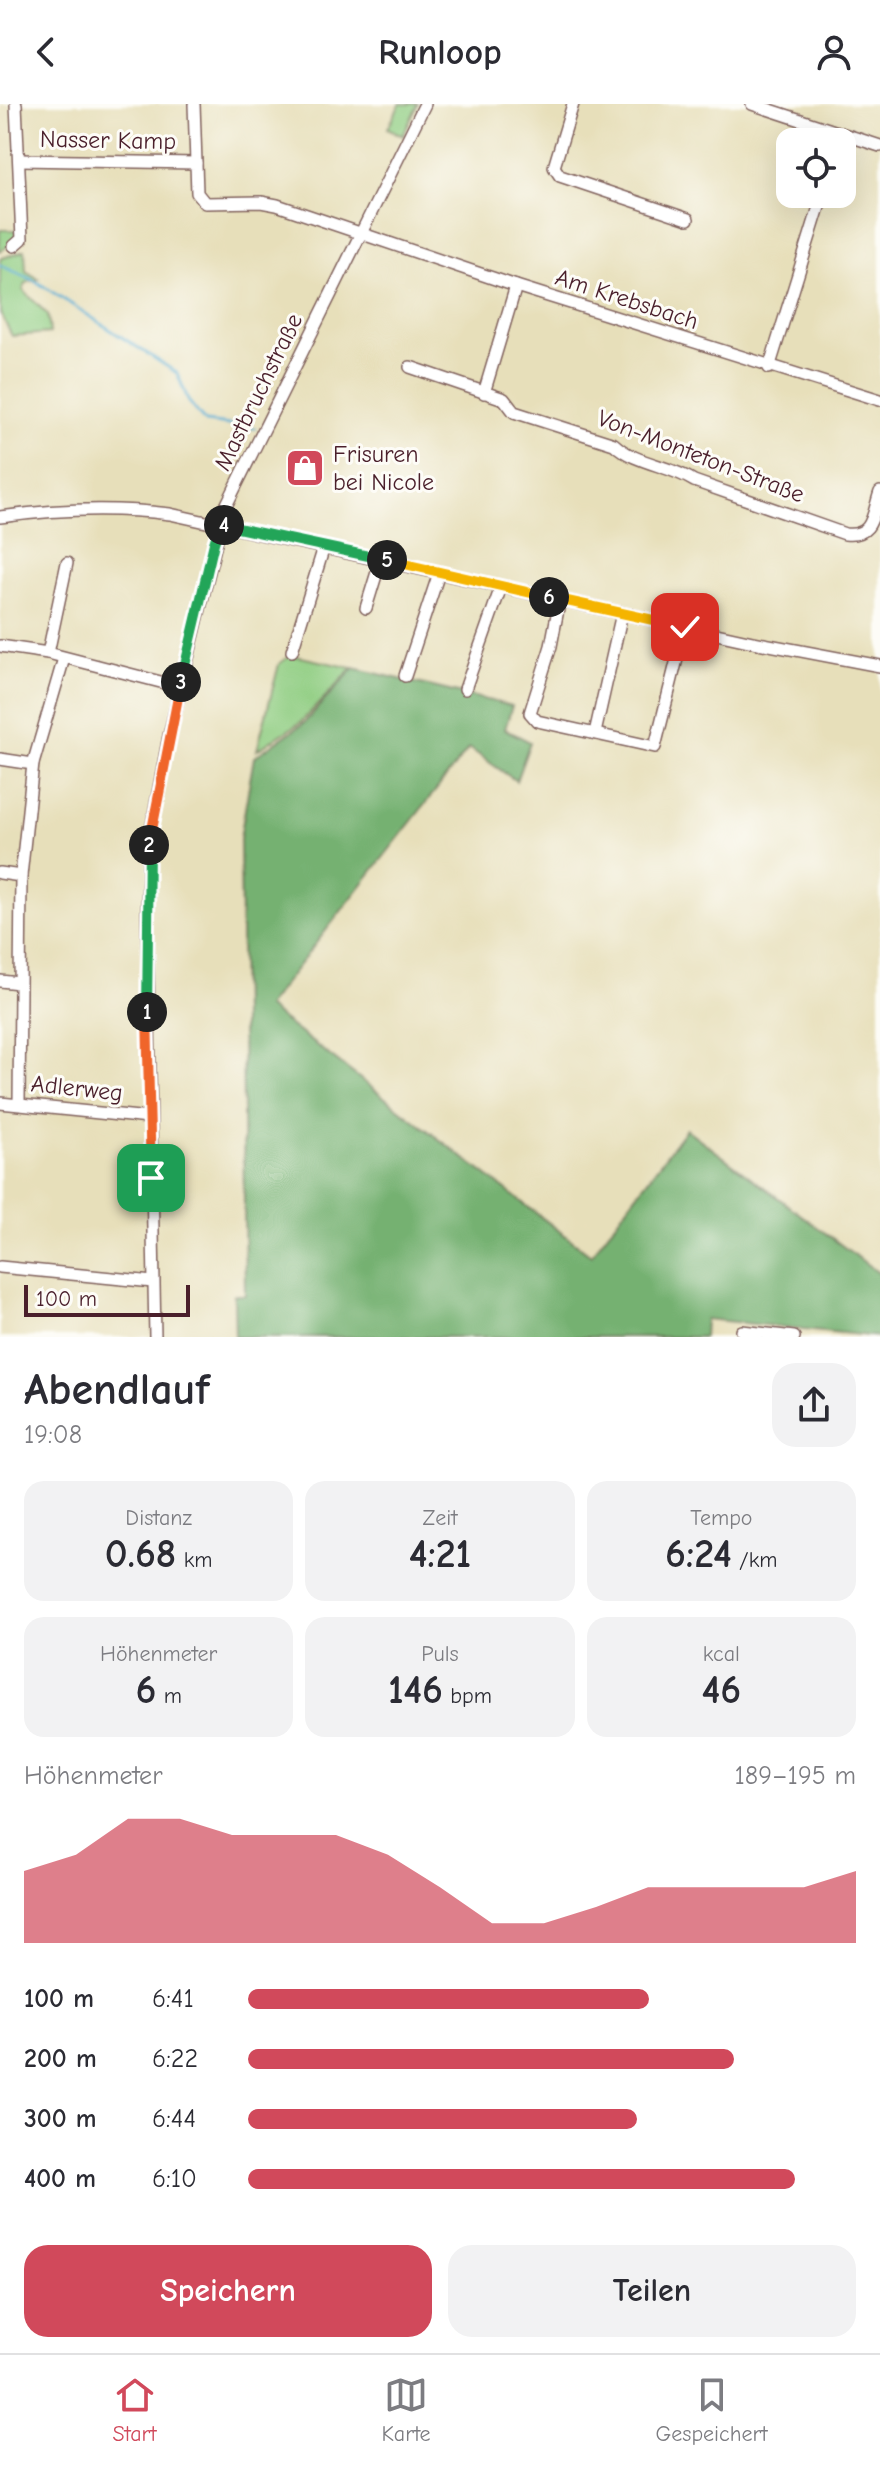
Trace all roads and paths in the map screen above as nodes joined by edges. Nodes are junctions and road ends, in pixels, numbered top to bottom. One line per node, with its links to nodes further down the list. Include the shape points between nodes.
1 (16, 104): 9 (street)
2 (194, 104): 10 (street, Nasser Kamp)
3 (425, 104): 13 (street, Mastbruchstraße)
4 (573, 104): 12 (street, via 554,167 560,176)
5 (752, 104): 6 (street)
6 (815, 128)
7 (856, 141): 8 (street)
8 (880, 146)
9 (19, 160): 10 (street, Nasser Kamp); 14 (street, via 22,239)
10 (196, 163): 13 (street, Nasser Kamp, via 197,193 205,203 277,205)
11 (819, 208): 17 (street)
12 (688, 219)
13 (363, 235): 15 (street, Am Krebsbach); 22 (street, Mastbruchstraße)
14 (14, 246)
15 (516, 286): 17 (street, Am Krebsbach); 18 (street)
16 (410, 367): 18 (street, Von-Monteton-Straße)
17 (769, 368): 19 (street, Am Krebsbach)
18 (484, 393): 20 (street, Von-Monteton-Straße, via 504,399 514,412 614,444 694,481 845,534 859,536 867,530)
19 (880, 400)
20 (880, 492)
21 (0, 517): 22 (street, via 118,509)
22 (220, 525): 23 (street); 38 (street, Mastbruchstraße)
23 (324, 547): 24 (street); 33 (street)
24 (381, 559): 26 (street); 29 (street)
25 (67, 563): 34 (street)
26 (439, 573): 27 (street); 37 (street)
27 (501, 587): 28 (street); 39 (street)
28 (560, 599): 30 (street); 40 (street, via 530,713 537,721)
29 (366, 608)
30 (622, 613): 31 (street); 40 (street)
31 (685, 627): 36 (street); 40 (street, via 655,747)
32 (0, 646): 34 (street)
33 (292, 651)
34 (48, 653): 35 (street)
35 (64, 658): 38 (street); 42 (street)
36 (880, 666)
37 (405, 676)
38 (180, 687): 49 (street, Mastbruchstraße, via 149,841)
39 (465, 689)
40 (595, 733)
41 (0, 759): 42 (street)
42 (33, 764): 44 (street)
43 (0, 873): 44 (street)
44 (21, 876): 46 (street)
45 (0, 981): 46 (street)
46 (19, 983): 48 (street)
47 (0, 1103): 48 (street, Adlerweg)
48 (19, 1104): 49 (street, Adlerweg)
49 (149, 1118): 51 (street, Mastbruchstraße)
50 (0, 1267): 51 (street)
51 (153, 1282): 54 (street, Mastbruchstraße)
52 (742, 1331): 53 (street)
53 (760, 1334): 55 (street)
54 (155, 1337)
55 (794, 1337)

